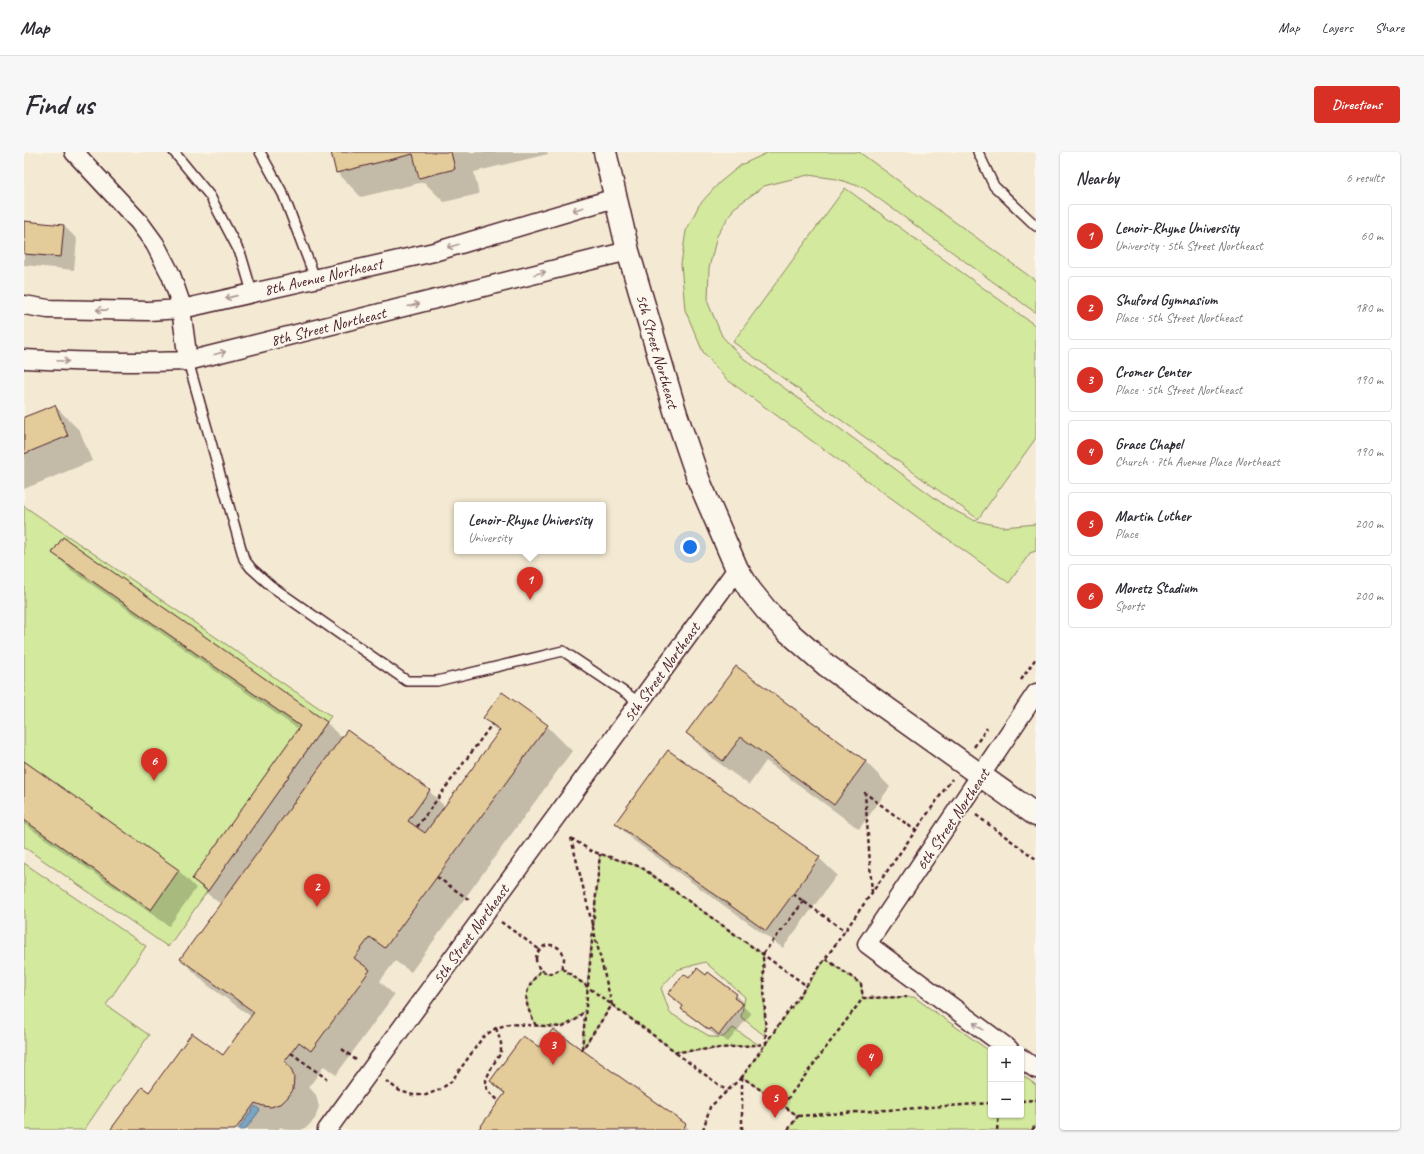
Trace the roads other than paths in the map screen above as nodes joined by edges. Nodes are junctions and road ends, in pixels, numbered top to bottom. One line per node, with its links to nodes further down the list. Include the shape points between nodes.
1 (74, 152): 12 (street, via 140,222 171,275)
2 (174, 152): 10 (lane, via 210,196 241,255)
3 (260, 152): 9 (lane, via 283,194)
4 (605, 152): 6 (street, 5th Street Northeast)
5 (978, 152): 7 (lane, via 994,186)
6 (615, 198): 8 (street, 5th Street Northeast); 9 (street, 8th Avenue Northeast, one-way to 9, via 434,252)
7 (1036, 226)
8 (628, 251): 14 (street, 8th Street Northeast, one-way to 8); 15 (street, 5th Street Northeast, via 676,414 699,481)
9 (315, 278): 10 (street, 8th Avenue Northeast)
10 (252, 292): 12 (street, 8th Avenue Northeast, one-way to 12)
11 (24, 305): 12 (street, 8th Avenue Northeast, one-way to 11, via 56,310)
12 (182, 309): 14 (street)
13 (24, 359): 14 (street, 8th Street Northeast, one-way to 14, via 145,363)
14 (188, 361): 17 (lane, via 244,559 271,586 407,681 438,681 563,651)
15 (737, 569): 17 (street, 5th Street Northeast); 18 (street, via 767,611 826,665)
16 (1036, 693): 18 (street, 6th Street Northeast)
17 (639, 702): 23 (street, 5th Street Northeast)
18 (980, 776): 19 (street); 20 (street, 6th Street Northeast, one-way to 18, via 867,944)
19 (1036, 815)
20 (1005, 1046)
21 (1024, 1060): 22 (street)
22 (1036, 1069)
23 (328, 1130)

